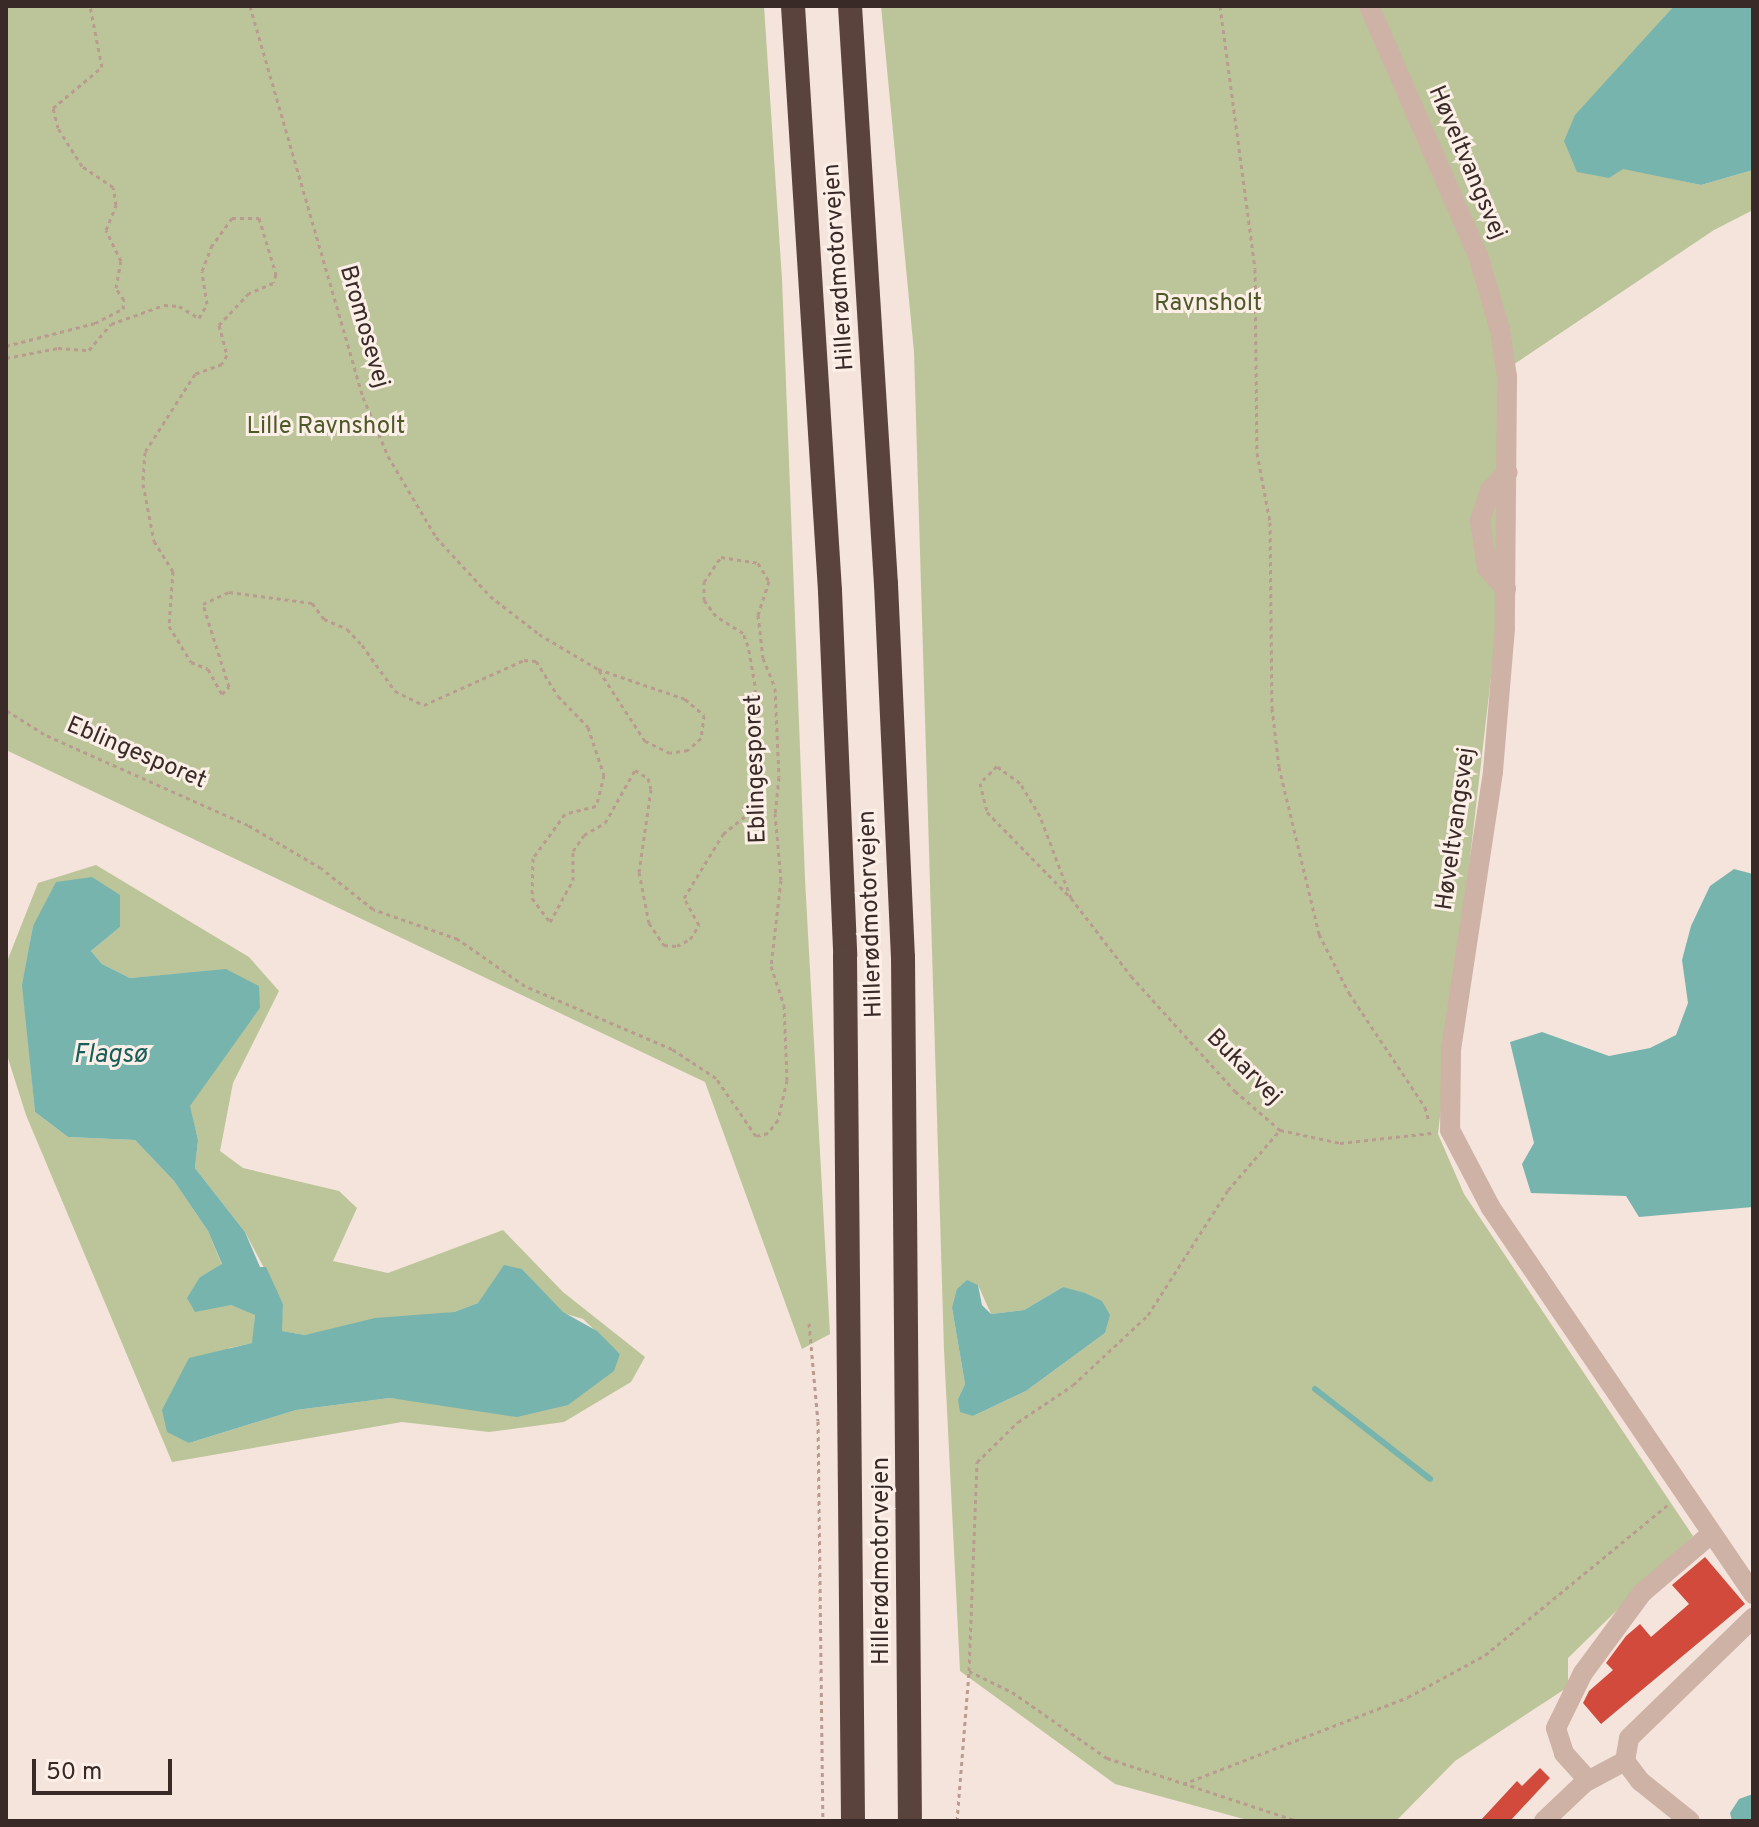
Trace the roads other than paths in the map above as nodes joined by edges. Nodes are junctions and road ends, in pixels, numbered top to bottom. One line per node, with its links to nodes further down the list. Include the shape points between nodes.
1 (793, 6): 9 (highway, Hillerødmotorvejen, via 830,591 845,956)
2 (850, 6): 10 (highway, Hillerødmotorvejen, via 903,957)
3 (1369, 6): 4 (street, Høveltvangsvej, via 1478,255 1500,330 1507,377 1506,589 1493,772 1441,1131)
4 (1710, 1535): 5 (street, Høveltvangsvej); 8 (street, via 1642,1593 1583,1673 1556,1728 1564,1753)
5 (1753, 1594)
6 (1753, 1618): 7 (street, via 1629,1738)
7 (1625, 1761): 8 (street); 12 (street, via 1640,1781)
8 (1588, 1780): 11 (street)
9 (853, 1821)
10 (910, 1821)
11 (1544, 1821)
12 (1690, 1821)

